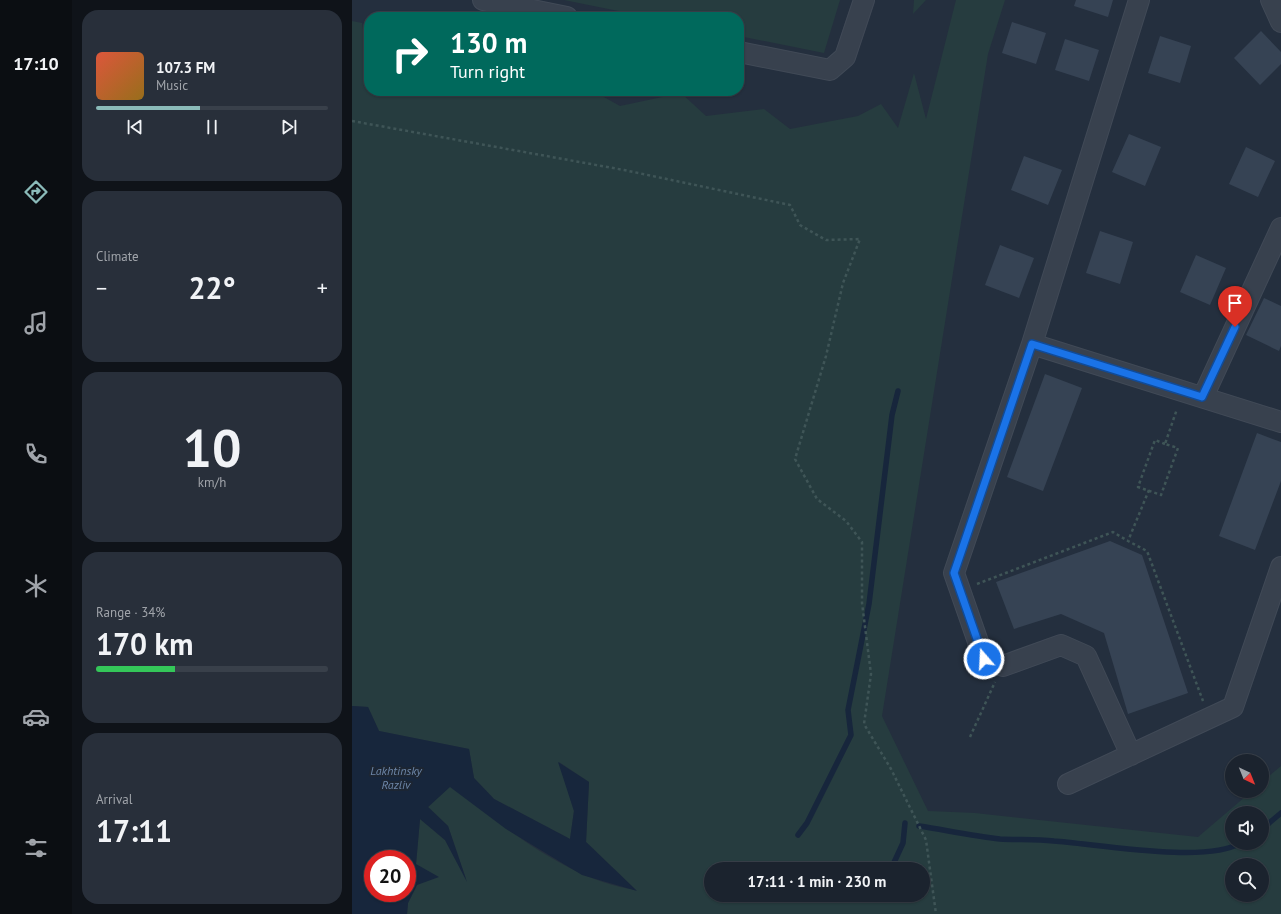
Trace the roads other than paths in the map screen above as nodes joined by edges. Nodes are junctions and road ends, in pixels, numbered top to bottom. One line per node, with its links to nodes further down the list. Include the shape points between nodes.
1 (483, 0): 5 (lane)
2 (864, 0): 7 (lane, via 845,57 830,70)
3 (1139, 0): 9 (lane)
4 (1271, 0): 6 (lane)
5 (542, 12)
6 (1281, 22)
7 (744, 53)
8 (1281, 228): 10 (lane)
9 (1032, 344): 10 (lane); 13 (lane, via 954,573 984,659 1003,666 1061,645 1086,656)
10 (1202, 397): 11 (lane)
11 (1281, 422)
12 (1281, 567): 13 (lane, via 1233,707)
13 (1131, 755): 14 (lane)
14 (1068, 784)

